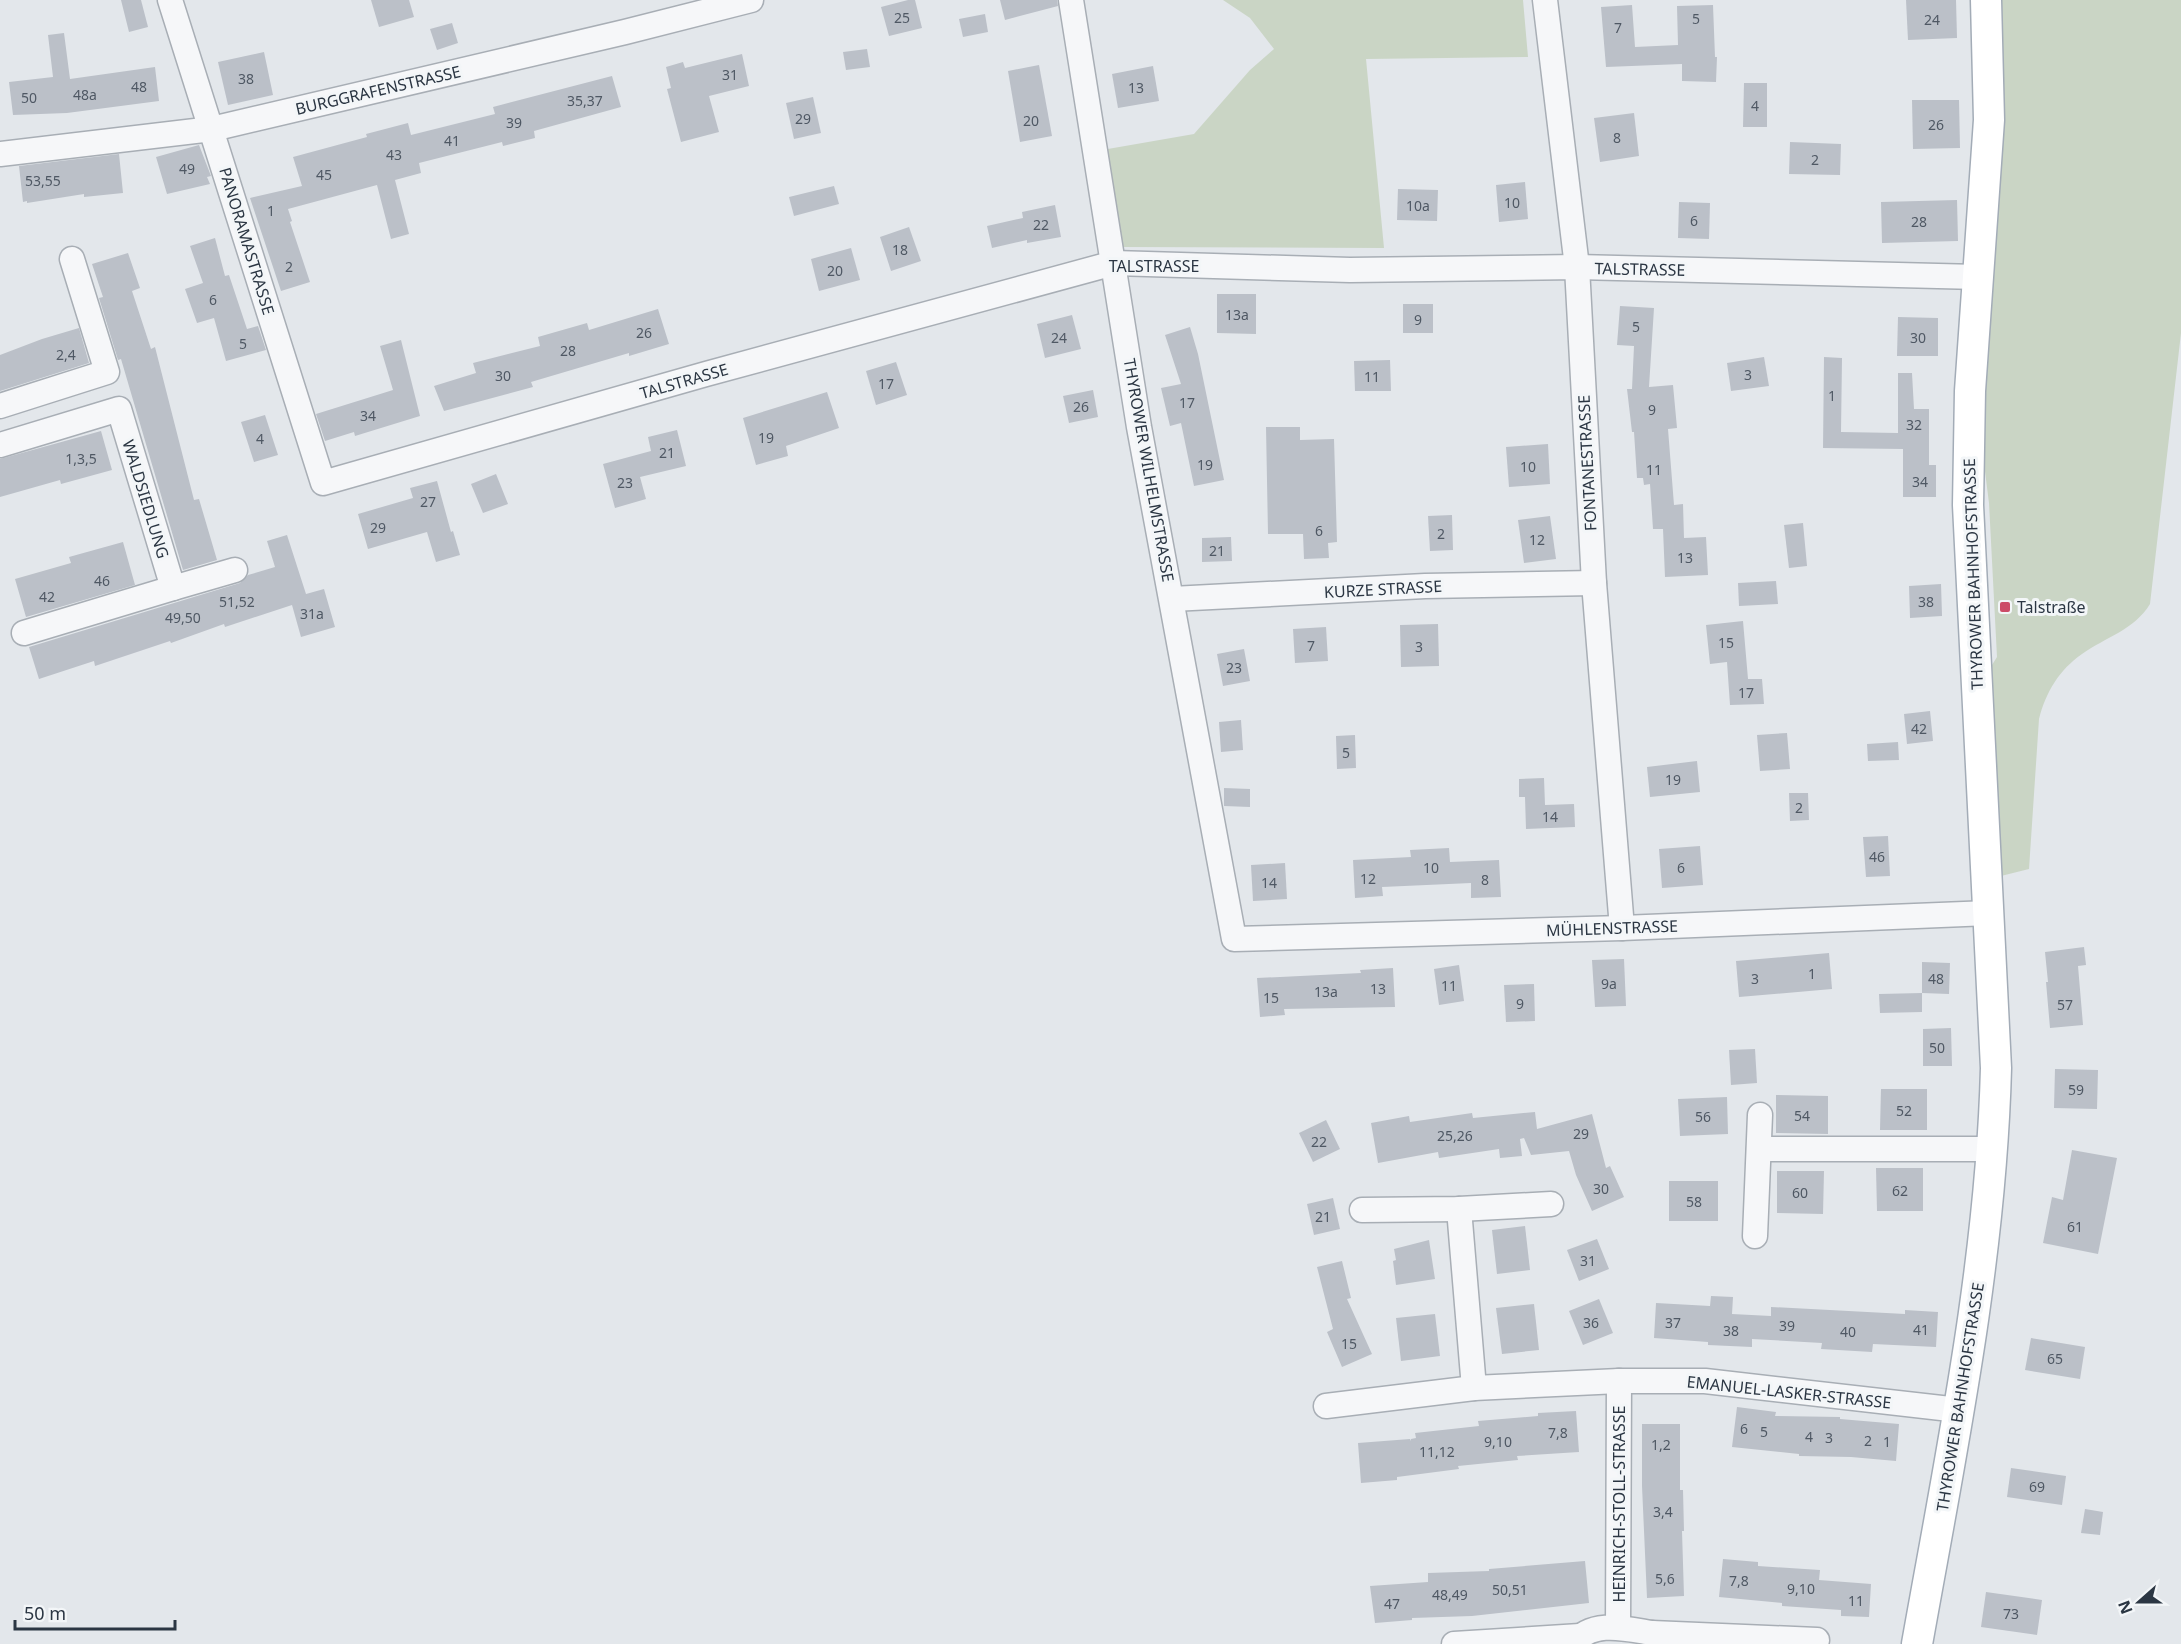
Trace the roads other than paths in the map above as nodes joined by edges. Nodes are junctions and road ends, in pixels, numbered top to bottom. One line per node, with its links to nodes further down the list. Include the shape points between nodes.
1 (170, 0): 6 (street, PANORAMASTRASSE)
2 (751, 0): 6 (street, BURGGRAFENSTRASSE)
3 (1071, 0): 9 (street, THYROWER WILHELMSTRASSE)
4 (1545, 0): 10 (street, FONTANESTRASSE)
5 (1986, 0): 11 (main road, THYROWER BAHNHOFSTRASSE, via 1989,120)
6 (212, 129): 7 (street, BURGGRAFENSTRASSE); 16 (street, PANORAMASTRASSE)
7 (0, 154)
8 (72, 259): 12 (street, WALDSIEDLUNG)
9 (1114, 263): 10 (street, TALSTRASSE, via 1350,270); 16 (street, TALSTRASSE); 20 (street, THYROWER WILHELMSTRASSE, via 1139,427)
10 (1577, 267): 11 (street, TALSTRASSE); 18 (street, FONTANESTRASSE)
11 (1978, 277): 22 (main road, THYROWER BAHNHOFSTRASSE, via 1968,505)
12 (107, 372): 13 (street); 14 (street, WALDSIEDLUNG)
13 (0, 406)
14 (119, 409): 15 (street); 19 (street, WALDSIEDLUNG)
15 (0, 445)
16 (323, 483)
17 (235, 570): 19 (street)
18 (1594, 583): 20 (street, KURZE STRASSE, via 1425,586); 23 (street, FONTANESTRASSE)
19 (173, 588): 21 (street)
20 (1172, 599): 24 (street, THYROWER WILHELMSTRASSE)
21 (24, 633)
22 (1989, 913): 23 (street, MÜHLENSTRASSE); 27 (main road, THYROWER BAHNHOFSTRASSE, via 1996,1068)
23 (1622, 928): 24 (street, MÜHLENSTRASSE)
24 (1234, 939)
25 (1761, 1114): 26 (street)
26 (1759, 1149): 27 (street); 31 (street)
27 (1994, 1149): 35 (main road, THYROWER BAHNHOFSTRASSE, via 1980,1278)
28 (1551, 1204): 29 (street)
29 (1459, 1209): 30 (street); 33 (street)
30 (1362, 1210)
31 (1755, 1236)
32 (1619, 1381): 33 (street, EMANUEL-LASKER-STRASSE); 35 (street, EMANUEL-LASKER-STRASSE, via 1705,1381); 36 (street, HEINRICH-STOLL-STRASSE)
33 (1474, 1388): 34 (street, EMANUEL-LASKER-STRASSE)
34 (1326, 1406)
35 (1959, 1410): 41 (main road, THYROWER BAHNHOFSTRASSE)
36 (1618, 1627): 37 (street, HEINRICH-STOLL-STRASSE); 38 (street, HEINRICH-STOLL-STRASSE, via 1595,1629)
37 (1655, 1639): 39 (street, HEINRICH-STOLL-STRASSE)
38 (1577, 1640): 40 (street, HEINRICH-STOLL-STRASSE)
39 (1817, 1640)
40 (1454, 1644)
41 (1917, 1644)

